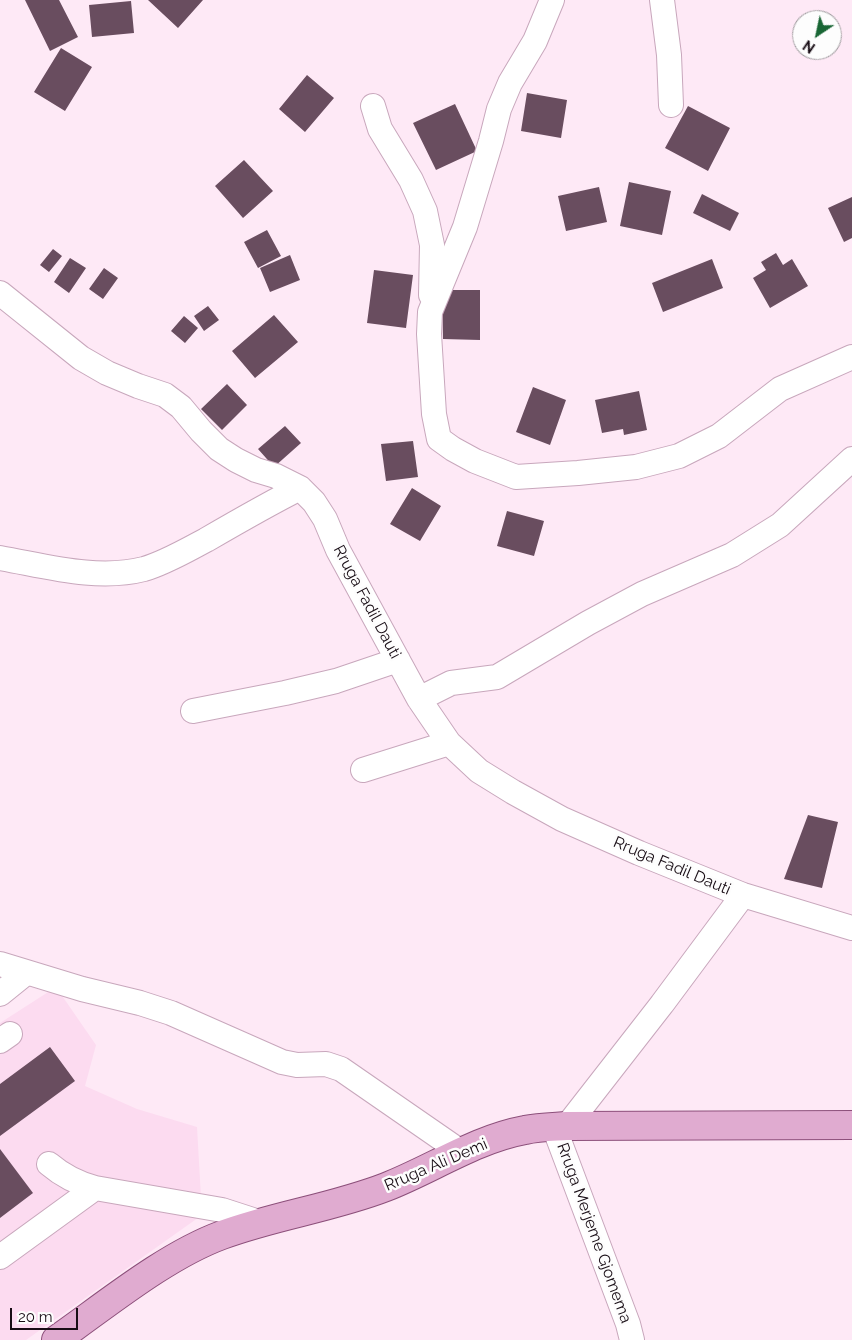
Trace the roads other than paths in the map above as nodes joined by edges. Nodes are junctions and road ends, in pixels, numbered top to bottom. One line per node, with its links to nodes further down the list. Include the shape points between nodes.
1 (552, 0): 6 (street, via 535,41 510,82 499,109 465,227)
2 (662, 0): 3 (street)
3 (671, 105)
4 (373, 106): 6 (street, via 380,129 411,180 425,211 432,245)
5 (0, 293): 9 (street, Rruga Fadil Dauti, via 81,358 108,373 165,395 181,407 219,449 256,470)
6 (430, 312): 7 (street, via 434,414 439,439 475,461 516,477 636,467 679,456 720,436 780,389)
7 (852, 357)
8 (852, 459): 12 (street, via 780,526 732,555 642,594 497,677 451,683)
9 (300, 488): 10 (street, via 182,553 144,569 109,573 72,571); 11 (street, Rruga Fadil Dauti, via 325,519 338,550)
10 (0, 558)
11 (398, 660): 12 (street, Rruga Fadil Dauti); 13 (street, via 327,683)
12 (419, 699): 14 (street, Rruga Fadil Dauti)
13 (193, 711)
14 (449, 743): 15 (street); 16 (street, Rruga Fadil Dauti, via 479,771 562,819)
15 (363, 770)
16 (743, 895): 17 (street, Rruga Fadil Dauti); 22 (street, via 662,1004)
17 (852, 928)
18 (0, 964): 19 (street)
19 (26, 973): 20 (street); 23 (street, via 171,1013 282,1062 326,1064 341,1069)
20 (0, 994)
21 (852, 1125): 22 (main road, Rruga Ali Demi)
22 (560, 1126): 23 (main road, Rruga Ali Demi, via 525,1130); 29 (street, Rruga Merjeme Gjomema)
23 (461, 1152): 26 (main road, Rruga Ali Demi, via 357,1198)
24 (49, 1164): 25 (street, via 76,1183)
25 (95, 1188): 26 (street, via 222,1210); 27 (street)
26 (259, 1222): 28 (main road, Rruga Ali Demi, via 220,1235 171,1261)
27 (0, 1257)
28 (56, 1340)
29 (632, 1340)

